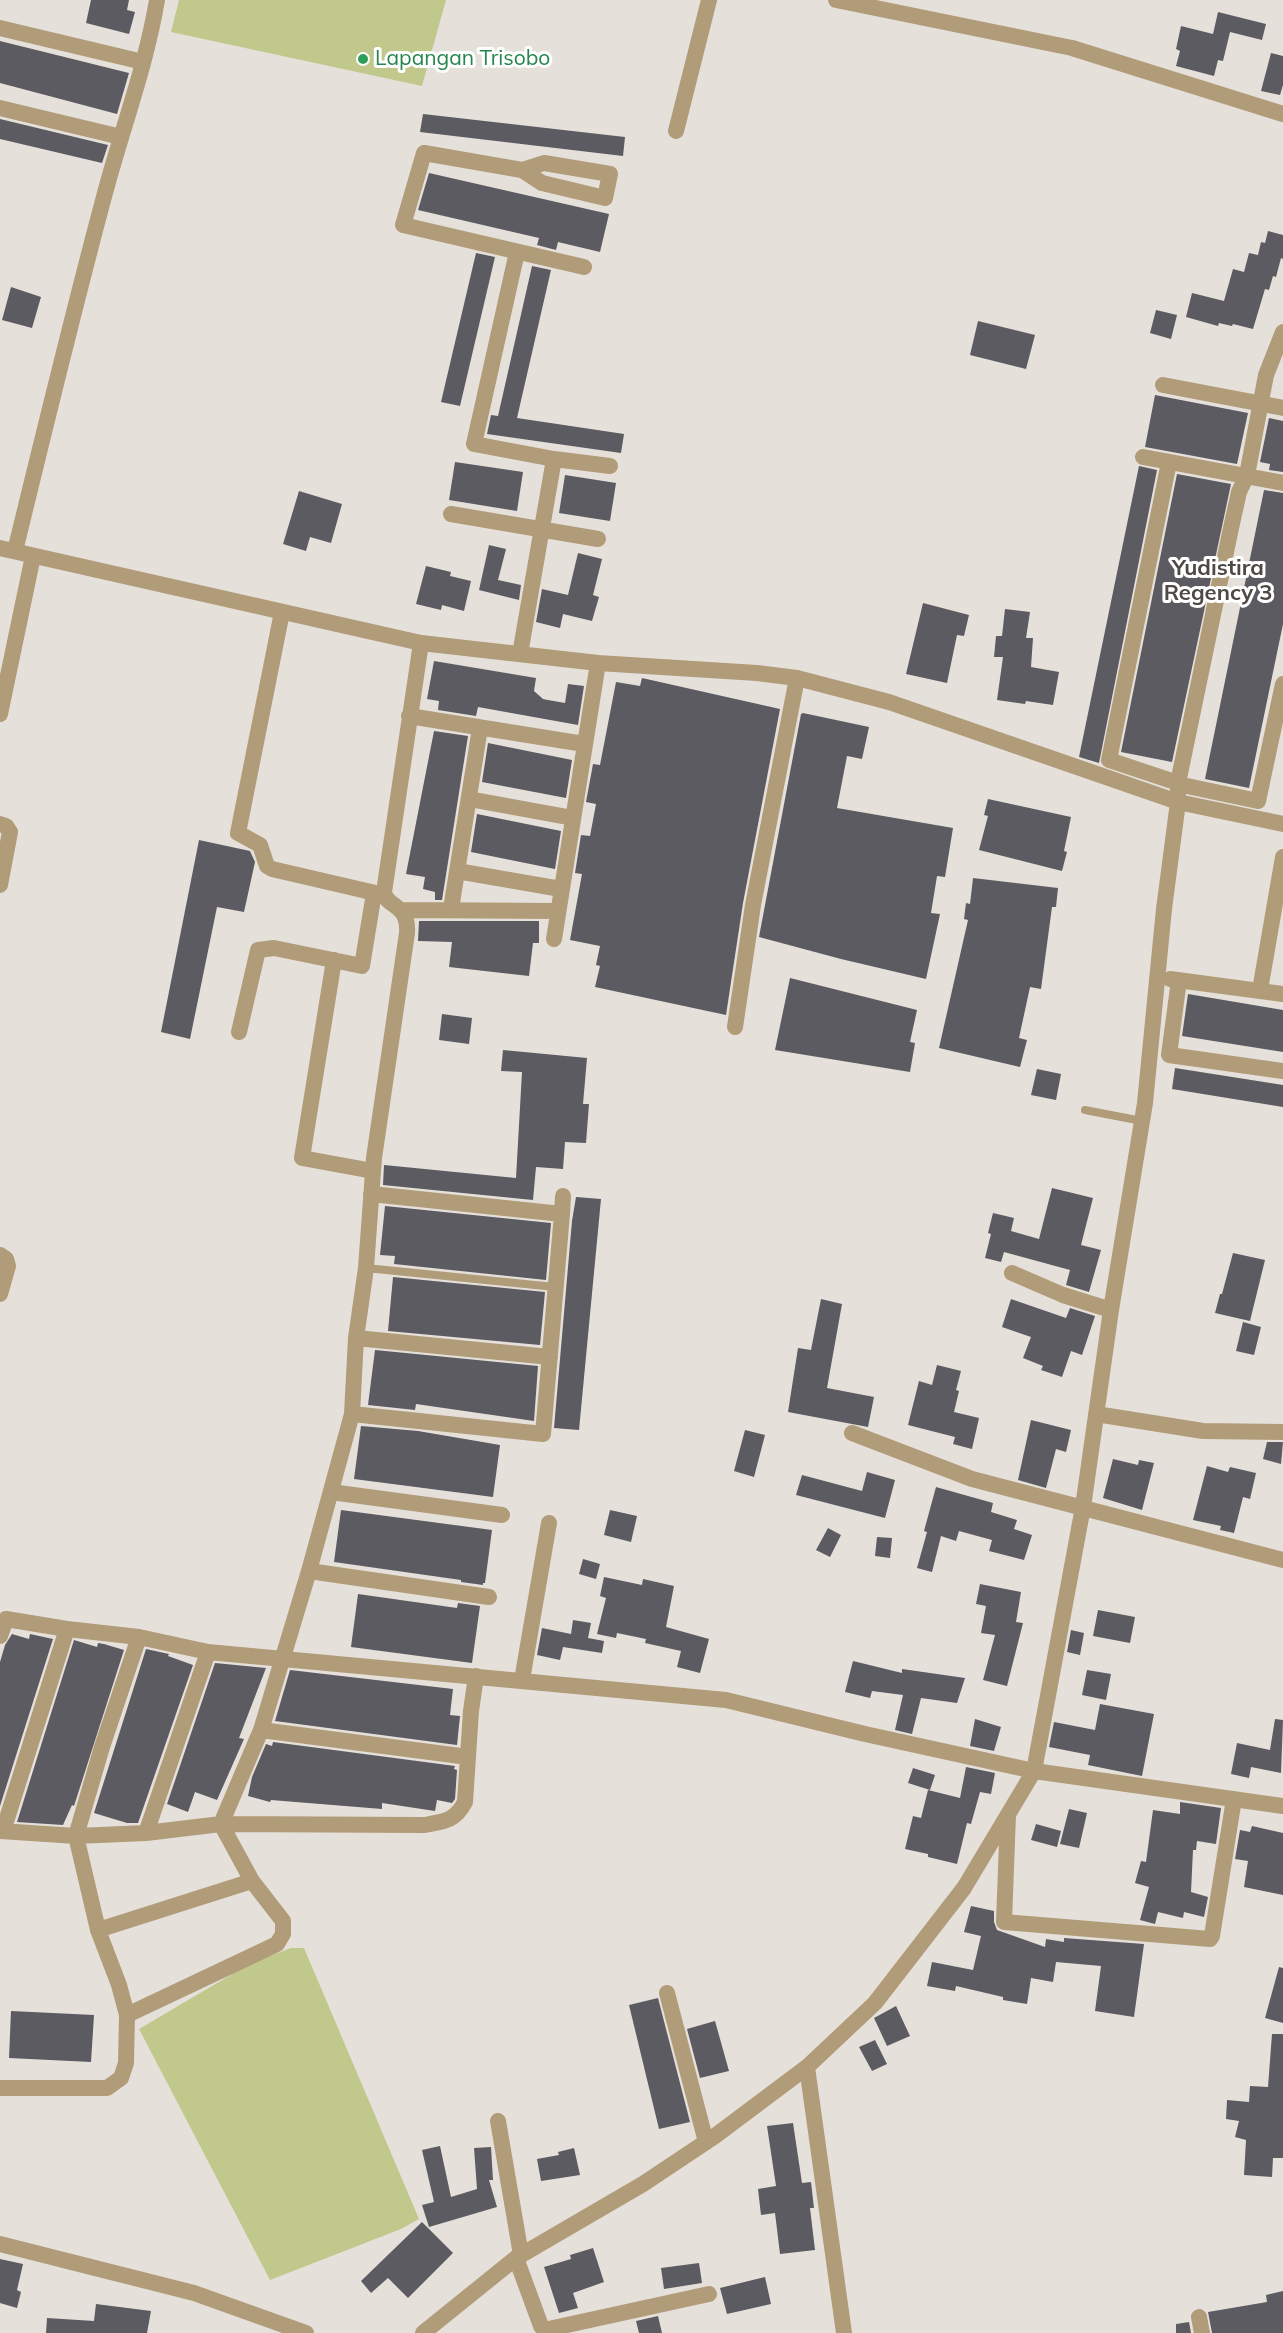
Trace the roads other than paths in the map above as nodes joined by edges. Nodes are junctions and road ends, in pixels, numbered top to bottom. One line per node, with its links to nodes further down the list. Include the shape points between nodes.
1 (157, 0): 5 (street)
2 (709, 0): 8 (street)
3 (836, 0): 7 (street, via 1072,48)
4 (0, 28): 5 (street)
5 (142, 62): 9 (street)
6 (0, 108): 9 (street)
7 (1283, 114)
8 (676, 131)
9 (120, 137): 26 (street)
10 (522, 170): 11 (street, via 424,153 403,225)
11 (517, 252): 12 (street); 18 (street, via 474,444)
12 (584, 267)
13 (1283, 332): 15 (street, via 1266,375)
14 (1163, 385): 15 (street)
15 (1260, 405): 16 (street); 21 (street)
16 (1283, 408)
17 (1143, 457): 19 (street)
18 (554, 459): 20 (street); 24 (street)
19 (1169, 462): 21 (street); 38 (street, via 1109,760)
20 (610, 466)
21 (1247, 475): 22 (street); 38 (street, via 1239,492 1236,528)
22 (1283, 483)
23 (451, 514): 24 (street)
24 (542, 530): 25 (street); 30 (street)
25 (598, 539)
26 (7, 550): 27 (street)
27 (33, 556): 28 (street); 34 (street)
28 (282, 612): 29 (street); 48 (street, via 238,833 260,845 267,866 272,869)
29 (421, 643): 30 (street); 35 (street)
30 (520, 654): 31 (street)
31 (598, 663): 32 (street); 37 (street)
32 (797, 678): 40 (street, via 889,702); 59 (street, via 753,905)
33 (1283, 684): 38 (street, via 1258,801)
34 (0, 714)
35 (409, 716): 36 (street); 48 (street)
36 (480, 728): 37 (street); 39 (street)
37 (584, 744): 41 (street)
38 (1183, 784): 40 (street)
39 (469, 799): 41 (street); 45 (street)
40 (1178, 802): 43 (street); 55 (street)
41 (573, 818): 47 (street)
42 (0, 824): 46 (street, via 10,832)
43 (1283, 824)
44 (1283, 856): 52 (street)
45 (458, 871): 47 (street); 49 (street)
46 (0, 885)
47 (561, 889): 51 (street)
48 (379, 894): 50 (street); 54 (street, via 362,966)
49 (451, 909): 50 (street); 51 (street)
50 (402, 910): 64 (street, via 407,933)
51 (558, 911): 53 (street)
52 (1278, 919): 57 (street)
53 (554, 939)
54 (334, 960): 60 (street, via 274,948 258,950); 64 (street, via 302,1158)
55 (1158, 977): 56 (street); 63 (street)
56 (1179, 980): 57 (street); 61 (street, via 1169,1055)
57 (1260, 990): 58 (street)
58 (1283, 994)
59 (735, 1027)
60 (240, 1032)
61 (1283, 1071)
62 (1085, 1110): 63 (lane)
63 (1142, 1121): 73 (street)
64 (373, 1171): 65 (street)
65 (371, 1194): 67 (street); 69 (street)
66 (563, 1196): 67 (street)
67 (562, 1214): 71 (street)
68 (0, 1255): 72 (street, via 8,1266)
69 (366, 1268): 71 (lane); 74 (street)
70 (1012, 1273): 73 (street)
71 (555, 1287): 75 (street)
72 (0, 1294)
73 (1111, 1310): 77 (street)
74 (356, 1338): 75 (street); 76 (street)
75 (550, 1357): 76 (street, via 543,1434)
76 (352, 1414): 80 (street)
77 (1096, 1414): 78 (street, via 1203,1431); 81 (street)
78 (1283, 1432)
79 (852, 1433): 81 (street, via 972,1479)
80 (331, 1492): 82 (street); 85 (street)
81 (1083, 1507): 84 (street); 97 (street)
82 (502, 1515)
83 (549, 1523): 94 (street)
84 (1283, 1560)
85 (309, 1571): 86 (street); 92 (street)
86 (489, 1597)
87 (3, 1618): 88 (street); 89 (street)
88 (67, 1629): 90 (street); 102 (street)
89 (0, 1636)
90 (139, 1637): 91 (street); 104 (street)
91 (208, 1652): 92 (street); 103 (street)
92 (282, 1659): 93 (street); 95 (street)
93 (476, 1676): 94 (street); 96 (street)
94 (522, 1680): 97 (street, via 726,1700)
95 (261, 1730): 96 (street); 101 (street)
96 (468, 1757): 101 (street, via 465,1802 458,1814 425,1826)
97 (1034, 1771): 98 (street); 100 (street)
98 (1234, 1799): 99 (street); 100 (street, via 1210,1939 1004,1922)
99 (1283, 1806)
100 (1008, 1814): 109 (street, via 964,1888 875,2003)
101 (221, 1824): 103 (street); 105 (street)
102 (1, 1831): 104 (street)
103 (146, 1833): 104 (street)
104 (76, 1836): 106 (street)
105 (252, 1881): 106 (street); 108 (street, via 283,1921 283,1934 277,1944)
106 (98, 1930): 108 (street)
107 (667, 1993): 112 (street)
108 (127, 2015): 110 (street, via 126,2063 121,2078 107,2088)
109 (807, 2067): 112 (street); 118 (street)
110 (0, 2088)
111 (498, 2121): 114 (street)
112 (706, 2142): 114 (street)
113 (0, 2244): 116 (street, via 194,2293)
114 (519, 2257): 115 (street, via 544,2330); 117 (street)
115 (709, 2294)
116 (306, 2333)
117 (423, 2333)
118 (844, 2333)

